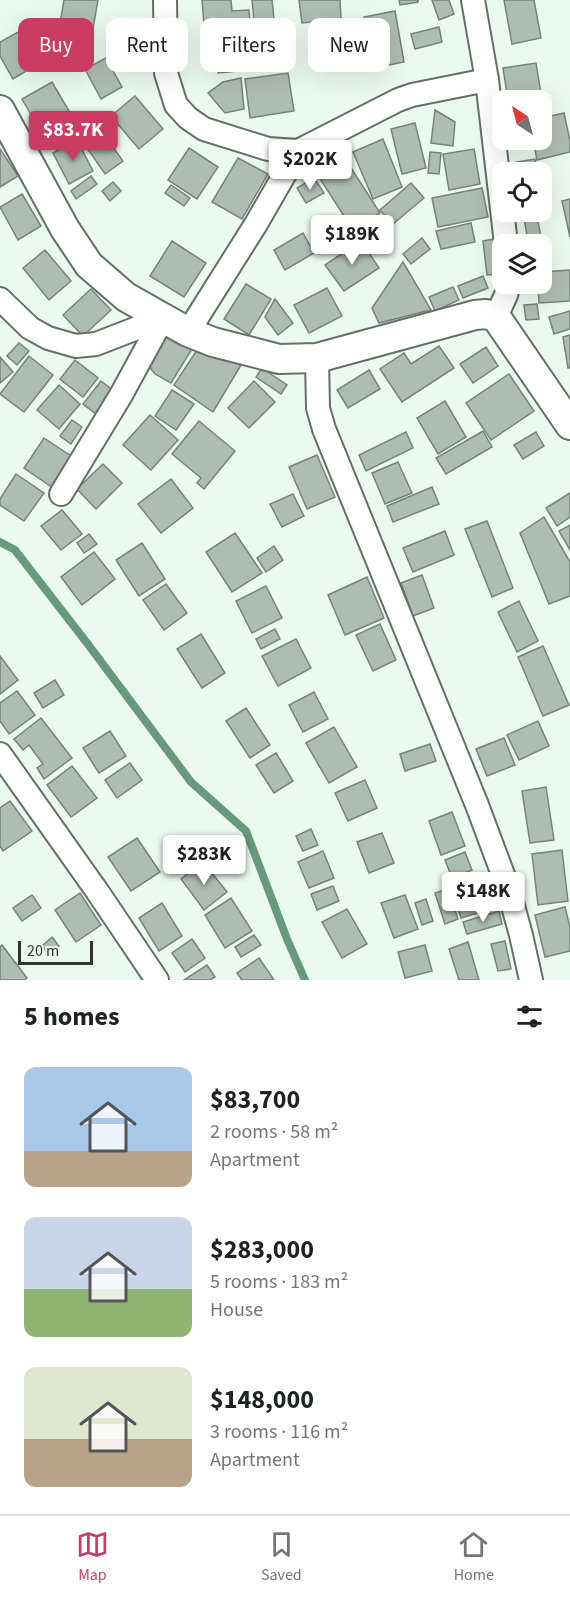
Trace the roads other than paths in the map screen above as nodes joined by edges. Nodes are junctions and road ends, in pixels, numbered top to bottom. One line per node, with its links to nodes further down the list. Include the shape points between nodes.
1 (165, 0): 5 (street, via 166,73 176,105 204,129 268,149)
2 (473, 0): 3 (street)
3 (487, 80): 5 (street, via 398,100); 6 (street)
4 (0, 110): 10 (street, via 65,230 89,265 126,297)
5 (298, 151): 11 (street)
6 (505, 234)
7 (506, 294): 9 (street)
8 (0, 299): 10 (street, via 30,328 76,346 96,344)
9 (496, 317): 12 (street, via 475,315); 13 (street)
10 (163, 318): 11 (street); 14 (street)
11 (188, 332): 12 (street, via 279,359)
12 (317, 358): 17 (street, via 318,408 324,429 485,825 508,888)
13 (570, 425)
14 (61, 494)
15 (0, 754): 16 (street)
16 (157, 980)
17 (531, 980)

